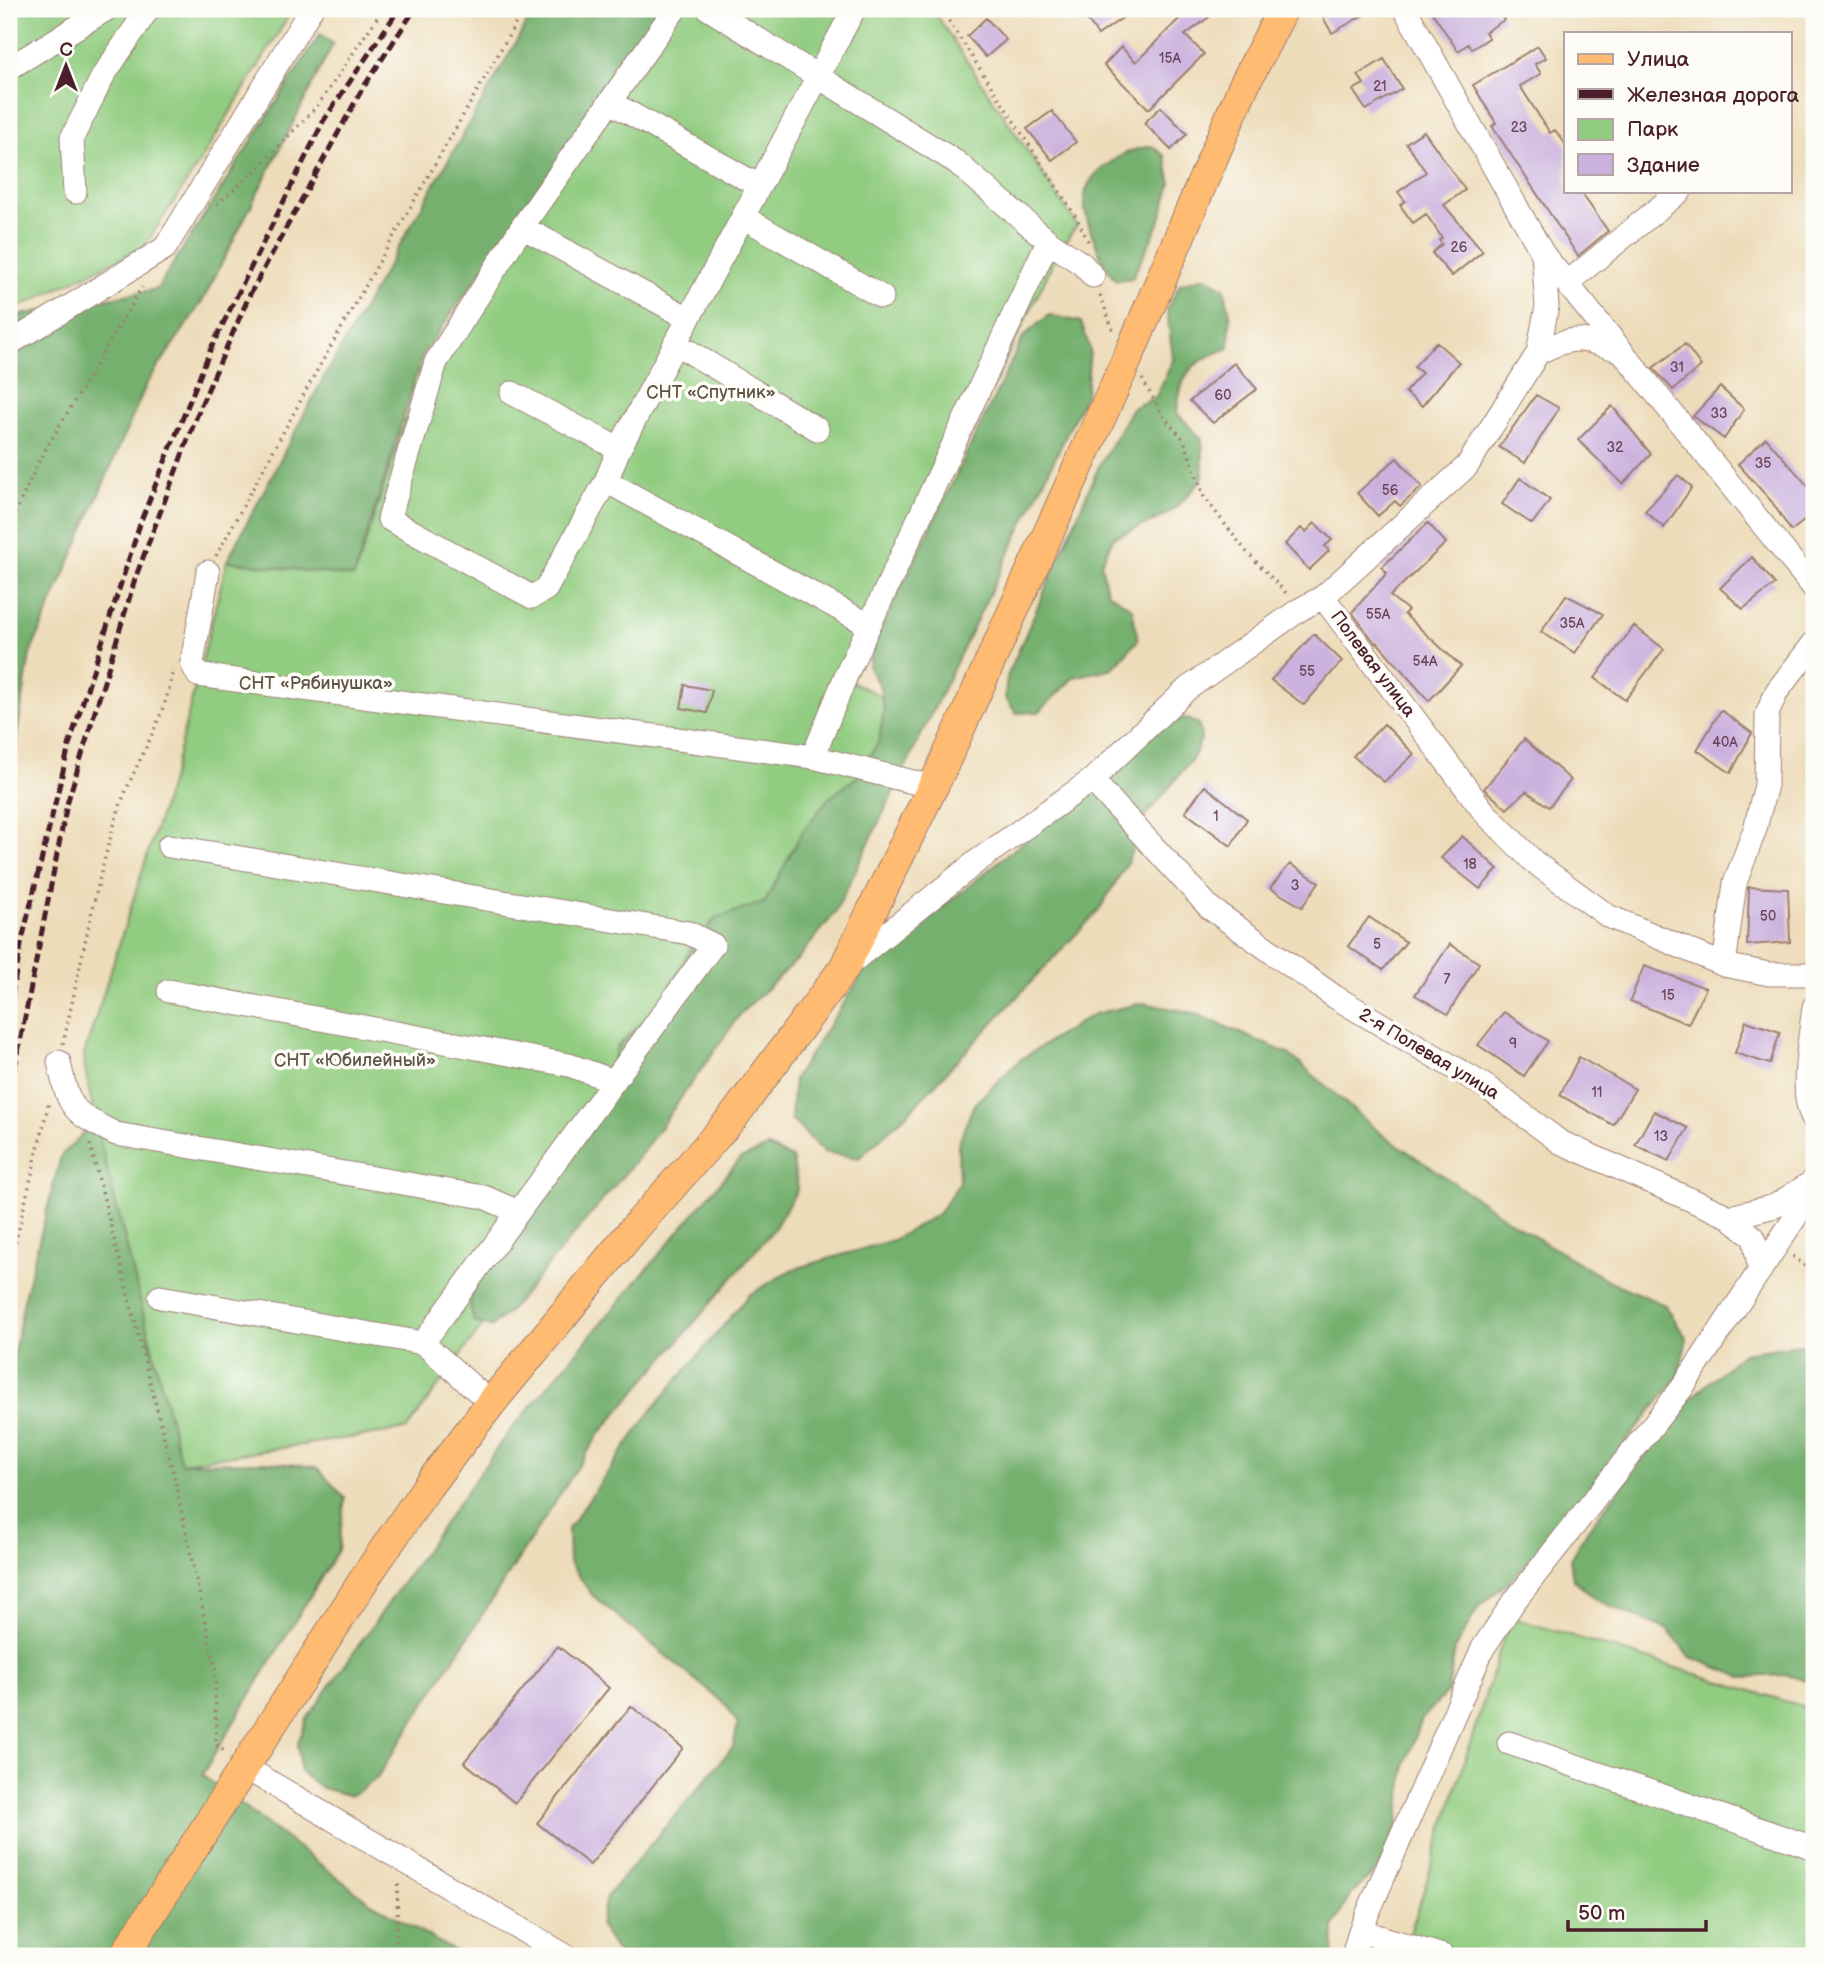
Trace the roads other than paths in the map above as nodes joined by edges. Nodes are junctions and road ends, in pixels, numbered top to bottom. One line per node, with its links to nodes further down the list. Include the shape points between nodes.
1 (107, 9): 9 (street)
2 (148, 9): 13 (street, via 103,76 72,138)
3 (311, 9): 23 (street, via 165,248)
4 (675, 9): 11 (street)
5 (709, 9): 10 (street)
6 (854, 9): 10 (street)
7 (1283, 9): 38 (main road, via 1243,87 1129,355)
8 (1405, 9): 18 (street)
9 (9, 68)
10 (818, 76): 12 (street); 17 (street, via 956,162)
11 (610, 102): 12 (street); 16 (street)
12 (759, 186): 15 (street)
13 (75, 192)
14 (1679, 192): 20 (street)
15 (743, 217): 21 (street); 22 (street)
16 (522, 228): 22 (street); 30 (street, via 436,362 389,519 532,597 546,589)
17 (1048, 241): 19 (street); 34 (street)
18 (1543, 254): 20 (street); 26 (street, via 1547,306)
19 (1093, 276)
20 (1567, 283): 25 (street)
21 (882, 297)
22 (688, 318): 24 (street)
23 (9, 341)
24 (676, 343): 28 (street); 29 (street)
25 (1623, 352): 26 (street, via 1590,340 1562,339); 32 (street)
26 (1538, 353): 33 (street, via 1467,467)
27 (512, 393): 29 (street)
28 (817, 429)
29 (618, 449): 30 (street)
30 (606, 481): 34 (street)
31 (208, 572): 36 (street, via 192,663 198,676)
32 (1814, 588)
33 (1323, 597): 37 (street, Полевая улица, via 1187,689); 40 (street, Полевая улица, via 1485,813 1534,862 1608,916)
34 (869, 625): 36 (street)
35 (1814, 643): 40 (street, via 1777,691 1767,715 1766,785 1735,883)
36 (814, 757): 38 (street)
37 (1092, 780): 41 (street, Полевая улица, via 976,862); 51 (street, 2-я Полевая улица, via 1210,908 1335,997 1485,1086 1560,1142)
38 (933, 787): 41 (main road)
39 (169, 846): 46 (street, via 689,933 713,945)
40 (1724, 965): 42 (street, Полевая улица, via 1769,974)
41 (844, 968): 55 (main road, via 734,1116)
42 (1814, 974)
43 (169, 991): 46 (street, via 569,1065)
44 (1814, 1007): 47 (street, via 1807,1110)
45 (59, 1062): 50 (street, via 67,1100 83,1118 116,1134 484,1196)
46 (614, 1081): 50 (street)
47 (1814, 1119)
48 (1814, 1181): 51 (street, via 1775,1206)
49 (1814, 1189): 52 (street)
50 (518, 1212): 54 (street)
51 (1730, 1217): 52 (street, via 1754,1238)
52 (1760, 1271): 59 (street, via 1682,1388 1513,1603 1483,1648)
53 (160, 1297): 54 (street)
54 (423, 1343): 55 (street)
55 (491, 1403): 57 (main road, via 367,1575)
56 (1509, 1743): 58 (street)
57 (244, 1768): 60 (main road); 61 (street)
58 (1814, 1847)
59 (1360, 1931): 62 (street); 63 (street)
60 (124, 1956)
61 (566, 1956)
62 (1353, 1956)
63 (1443, 1956)

